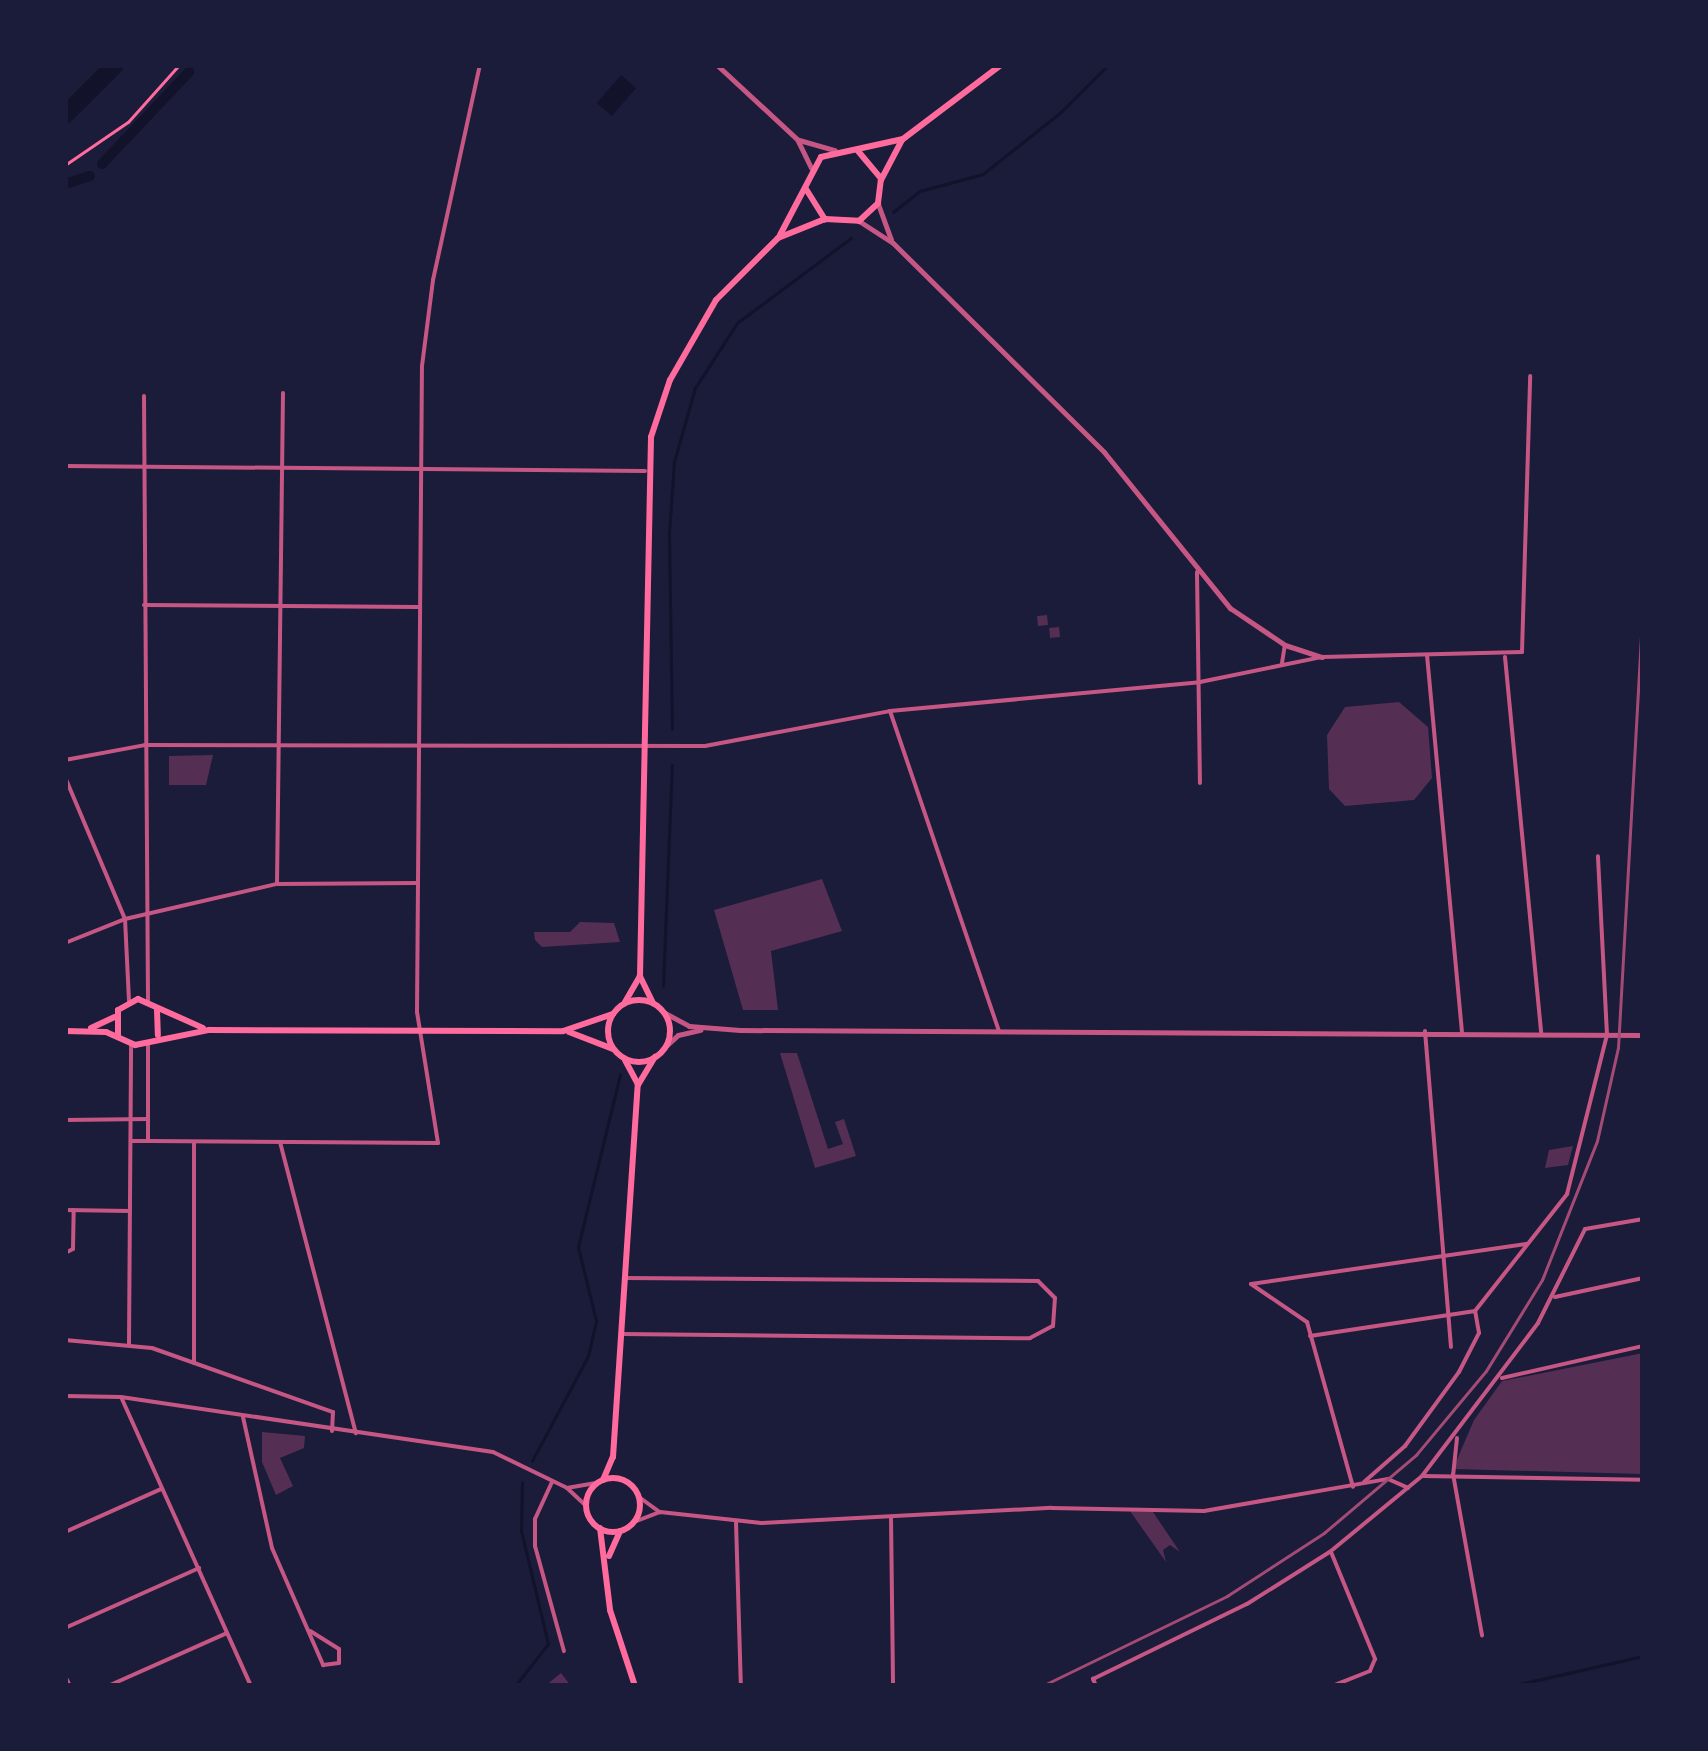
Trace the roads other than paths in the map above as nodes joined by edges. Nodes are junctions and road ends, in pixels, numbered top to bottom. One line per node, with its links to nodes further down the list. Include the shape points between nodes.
1 (480, 65): 22 (street, via 428,312)
2 (717, 65): 4 (street)
3 (1001, 65): 5 (main road)
4 (797, 139): 6 (street); 8 (street)
5 (903, 139): 7 (main road); 9 (main road)
6 (835, 150): 7 (main road); 8 (main road)
7 (856, 150): 9 (main road)
8 (811, 168): 10 (main road)
9 (881, 180): 11 (main road)
10 (806, 189): 12 (main road); 14 (main road)
11 (878, 203): 13 (main road); 15 (street)
12 (825, 219): 13 (main road); 14 (main road)
13 (859, 221): 15 (street)
14 (778, 238): 23 (main road, via 724,290 696,330 658,408)
15 (892, 242): 24 (street, via 1104,452)
16 (1530, 376): 30 (street, via 1522,652)
17 (283, 393): 21 (street)
18 (144, 396): 20 (street)
19 (65, 466): 20 (street)
20 (145, 466): 21 (street); 25 (street)
21 (282, 467): 22 (street); 26 (street)
22 (420, 467): 23 (street); 27 (street)
23 (645, 471): 38 (main road)
24 (1198, 572): 28 (street, via 1230,608); 33 (street)
25 (144, 606): 26 (street); 35 (street)
26 (281, 606): 27 (street); 36 (street)
27 (418, 607): 37 (street)
28 (1285, 645): 31 (street); 32 (street)
29 (1427, 655): 30 (street); 31 (street); 64 (street)
30 (1505, 656): 66 (street)
31 (1322, 657): 32 (street)
32 (1278, 666): 33 (street)
33 (1200, 682): 34 (street); 41 (street)
34 (890, 712): 38 (street, via 705,746); 65 (street)
35 (145, 745): 36 (street); 39 (street); 45 (street)
36 (280, 746): 37 (street); 44 (street)
37 (418, 746): 38 (street); 43 (street)
38 (642, 747): 48 (main road)
39 (65, 760)
40 (65, 777): 46 (street)
41 (1200, 783)
42 (1598, 856): 68 (street)
43 (417, 883): 44 (street); 61 (street)
44 (277, 884): 45 (street)
45 (148, 914): 46 (street); 50 (street)
46 (125, 919): 47 (street); 49 (street)
47 (65, 943)
48 (640, 976): 51 (main road); 52 (main road)
49 (129, 1001): 50 (main road); 56 (main road)
50 (148, 1001): 53 (main road)
51 (624, 1004): 52 (main road); 55 (main road)
52 (653, 1004): 54 (main road)
53 (157, 1010): 60 (main road); 70 (main road)
54 (663, 1012): 57 (street); 73 (main road, via 670,1031)
55 (613, 1014): 62 (main road); 74 (main road, via 608,1029)
56 (116, 1017): 59 (main road); 67 (main road)
57 (708, 1029): 65 (street); 73 (street, via 678,1035)
58 (65, 1030): 59 (main road)
59 (80, 1030): 67 (main road)
60 (209, 1030): 61 (main road); 70 (main road)
61 (420, 1030): 62 (main road); 84 (street, via 438,1142)
62 (563, 1031): 74 (main road)
63 (1425, 1031): 64 (street); 65 (street); 91 (street)
64 (1462, 1031): 66 (street)
65 (999, 1032)
66 (1542, 1032): 68 (street)
67 (118, 1034): 72 (main road)
68 (1607, 1035): 69 (street); 89 (street, via 1567,1194)
69 (1643, 1035)
70 (157, 1036): 71 (main road)
71 (148, 1043): 72 (main road); 79 (street)
72 (130, 1044): 78 (street)
73 (666, 1046): 76 (main road)
74 (614, 1050): 75 (main road)
75 (623, 1058): 76 (main road); 77 (main road)
76 (655, 1058): 77 (main road)
77 (638, 1085): 92 (main road)
78 (130, 1119): 79 (street); 80 (street); 81 (street)
79 (148, 1119): 82 (street)
80 (65, 1120)
81 (130, 1141): 82 (street); 87 (street)
82 (148, 1141): 83 (street)
83 (194, 1142): 84 (street); 103 (street)
84 (280, 1142): 107 (street)
85 (65, 1210): 86 (street)
86 (74, 1210): 87 (street); 90 (street, via 73,1249)
87 (130, 1211): 100 (street)
88 (1643, 1218): 94 (street, via 1585,1229)
89 (1526, 1244): 91 (street); 95 (street)
90 (65, 1253)
91 (1443, 1254): 96 (street); 98 (street, via 1251,1284 1306,1322)
92 (624, 1278): 97 (main road); 97 (street, via 1038,1282 1055,1298 1053,1326 1030,1338)
93 (1643, 1278): 94 (street)
94 (1552, 1298): 104 (street)
95 (1475, 1311): 96 (street); 120 (street, via 1479,1333 1459,1372 1405,1446)
96 (1448, 1313): 98 (street); 101 (street)
97 (621, 1334): 113 (main road)
98 (1310, 1336): 121 (street)
99 (65, 1340): 100 (street)
100 (130, 1344): 103 (street)
101 (1451, 1346)
102 (1643, 1346): 104 (street)
103 (194, 1363): 108 (street)
104 (1498, 1380): 112 (street)
105 (65, 1396): 106 (street)
106 (121, 1397): 109 (street); 122 (street)
107 (348, 1406): 108 (street); 111 (street)
108 (333, 1412): 110 (street)
109 (243, 1417): 110 (street); 138 (street, via 272,1548)
110 (332, 1431): 111 (street)
111 (356, 1434): 119 (street, via 492,1452)
112 (1457, 1438): 114 (street); 115 (street)
113 (613, 1457): 116 (main road); 118 (main road)
114 (1453, 1474): 115 (street); 117 (street); 140 (street)
115 (1422, 1476): 124 (street)
116 (624, 1480): 118 (main road); 125 (main road)
117 (1643, 1480)
118 (599, 1481): 123 (street); 126 (main road)
119 (552, 1482): 123 (street); 141 (street, via 535,1520 535,1546)
120 (1364, 1482): 121 (street); 124 (street, via 1388,1478)
121 (1353, 1487): 128 (street, via 1204,1511 1128,1506)
122 (162, 1488): 133 (street); 136 (street)
123 (568, 1488): 126 (street)
124 (1408, 1488): 134 (street)
125 (638, 1497): 127 (street); 129 (main road)
126 (586, 1506): 131 (main road)
127 (660, 1512): 129 (street); 130 (street)
128 (891, 1517): 130 (street); 148 (street)
129 (634, 1522): 132 (main road)
130 (736, 1522): 147 (street)
131 (600, 1528): 132 (main road); 135 (main road)
132 (621, 1530): 135 (main road)
133 (65, 1532)
134 (1330, 1550): 149 (street, via 1248,1604 1093,1679); 150 (street, via 1375,1658 1370,1671)
135 (607, 1559): 146 (main road, via 610,1610)
136 (198, 1568): 137 (street); 139 (street)
137 (65, 1628)
138 (310, 1631): 138 (street, via 322,1665 340,1663 339,1649)
139 (228, 1633): 144 (street); 145 (street)
140 (1482, 1635)
141 (564, 1652)
142 (65, 1676): 143 (street)
143 (70, 1686)
144 (108, 1686)
145 (252, 1686)
146 (635, 1686)
147 (742, 1686)
148 (894, 1686)
149 (1096, 1686)
150 (1332, 1686)

